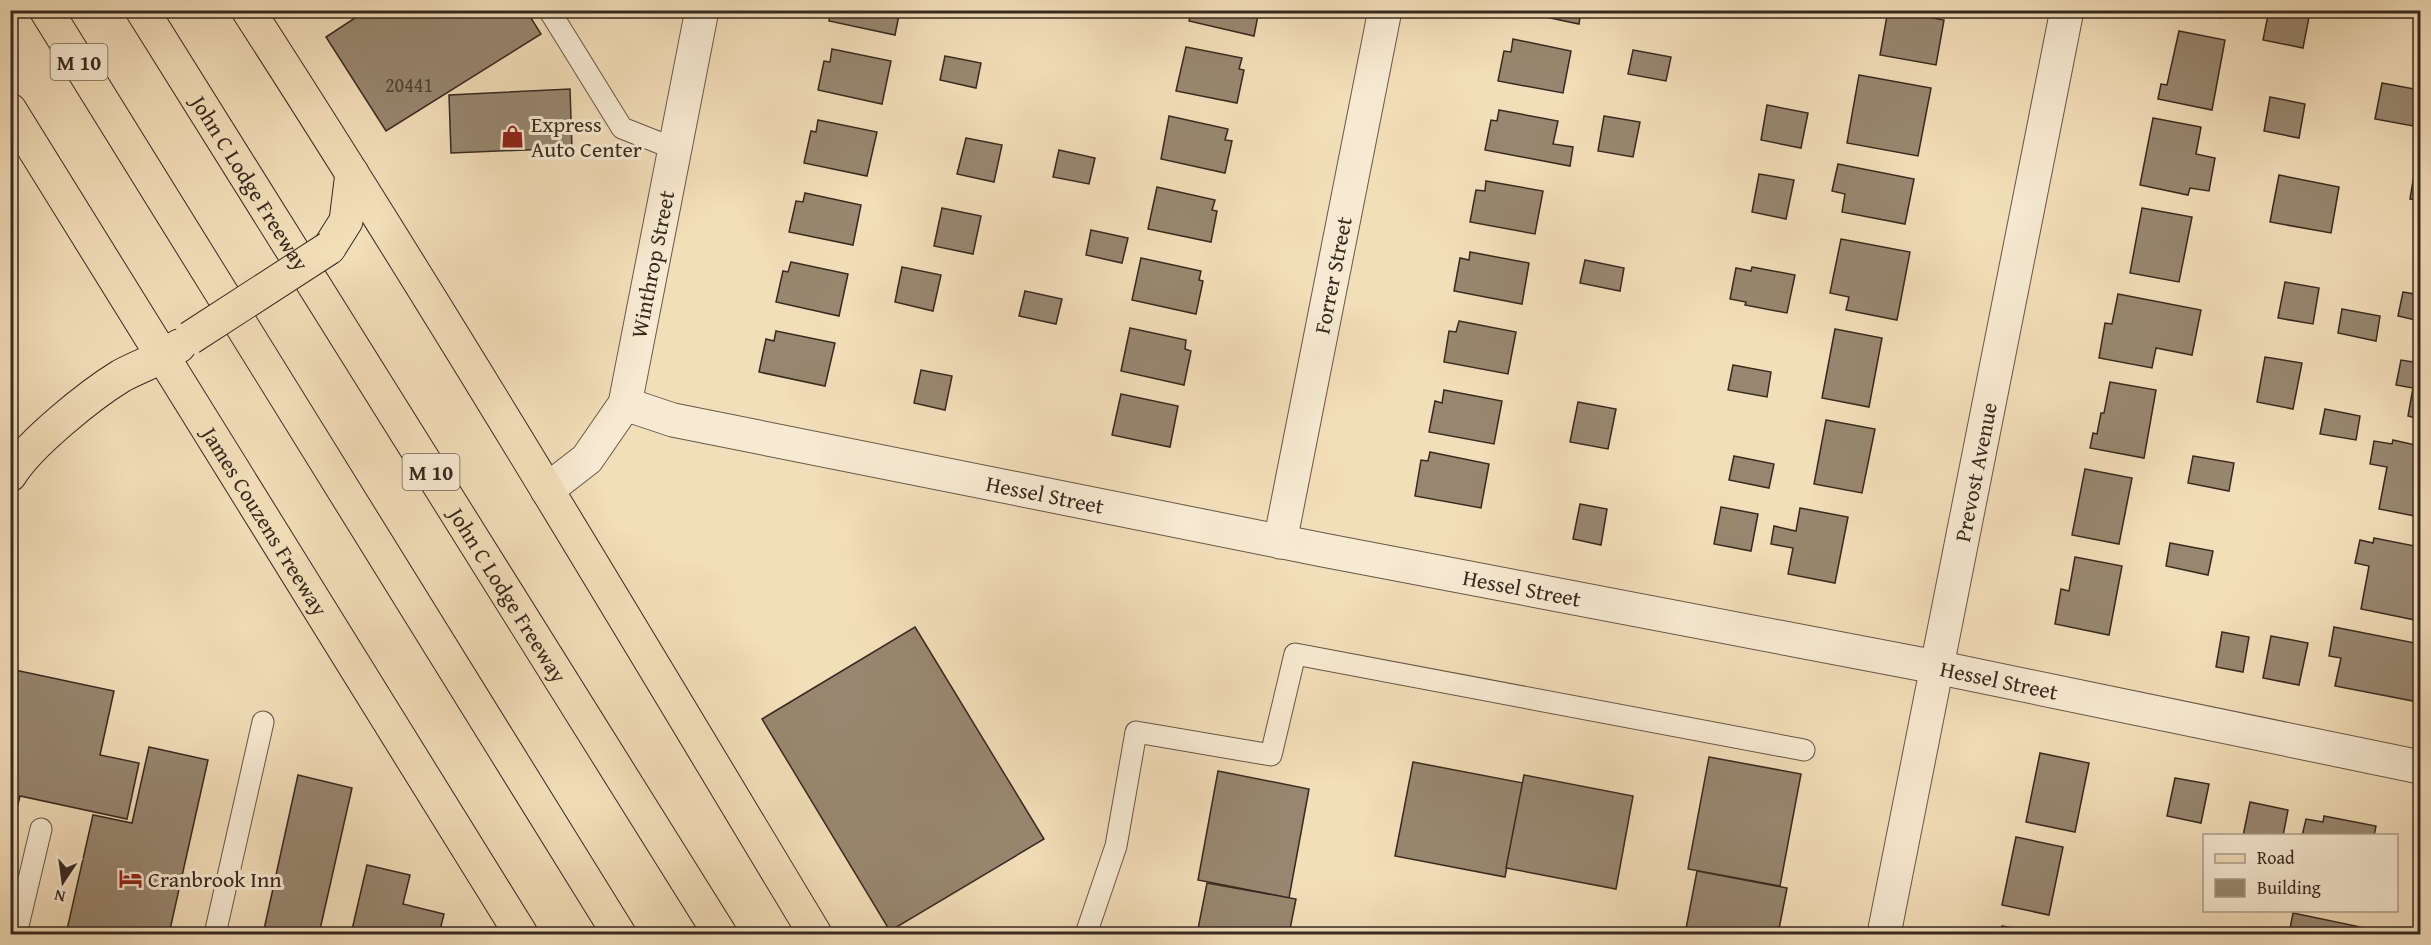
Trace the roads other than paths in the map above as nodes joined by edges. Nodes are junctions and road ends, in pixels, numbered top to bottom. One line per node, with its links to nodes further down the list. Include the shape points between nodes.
1 (45, 10): 24 (main road, M 10)
2 (142, 10): 25 (main road, John C Lodge Freeway / M 10)
3 (248, 10): 10 (main road)
4 (549, 10): 9 (lane, via 622,128)
5 (702, 10): 9 (street, Winthrop Street)
6 (1385, 10): 15 (street, Forrer Street)
7 (2067, 10): 16 (street, Prevost Avenue)
8 (10, 110): 11 (main road, James Couzens Freeway)
9 (675, 149): 12 (street, Winthrop Street)
10 (352, 172): 11 (main road, bridge, via 346,221 329,248); 14 (main road)
11 (162, 359): 13 (main road, via 121,376 57,425); 23 (main road, James Couzens Freeway)
12 (625, 404): 14 (street, Winthrop Street, via 587,459); 15 (street, Hessel Street, via 673,420)
13 (10, 475)
14 (548, 490): 26 (main road)
15 (1280, 542): 16 (street, Hessel Street)
16 (1936, 667): 19 (street, Hessel Street); 28 (street, Prevost Avenue)
17 (263, 722): 22 (lane)
18 (1804, 750): 27 (lane, via 1295,654 1271,755 1136,732 1116,846)
19 (2421, 767)
20 (41, 829): 21 (lane)
21 (16, 934)
22 (215, 934)
23 (521, 934)
24 (619, 934)
25 (720, 934)
26 (815, 934)
27 (1086, 934)
28 (1884, 934)

